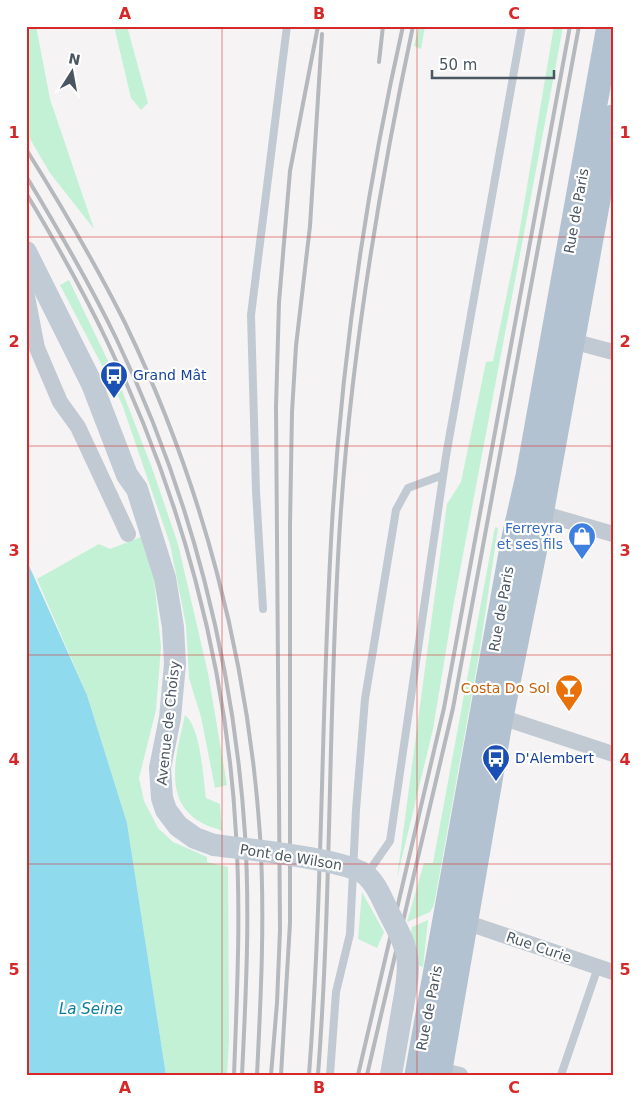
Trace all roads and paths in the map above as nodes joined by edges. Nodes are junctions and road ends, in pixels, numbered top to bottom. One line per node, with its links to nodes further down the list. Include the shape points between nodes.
1 (287, 26): 19 (lane, via 251,315)
2 (522, 26): 13 (lane)
3 (609, 26): 14 (main road, Rue de Paris)
4 (613, 117): 5 (main road, Rue de Paris)
5 (608, 167): 9 (main road, Rue de Paris)
6 (26, 236): 11 (main road, Avenue de Choisy, via 64,302)
7 (26, 252): 11 (main road, Avenue de Choisy)
8 (26, 291): 12 (street, via 37,348 60,402)
9 (572, 341): 10 (street); 15 (main road, Rue de Paris)
10 (613, 352)
11 (108, 410): 12 (street); 22 (main road, Avenue de Choisy, via 136,471 137,489 164,578 174,636 173,697 159,789 166,810 178,826 194,838)
12 (78, 427): 17 (street)
13 (443, 475): 23 (lane, via 390,841); 27 (lane, via 408,488 396,510 365,699 350,934 336,992)
14 (528, 476): 15 (main road); 16 (main road, Rue de Paris)
15 (541, 513): 16 (street); 18 (street); 20 (main road, Rue de Paris)
16 (516, 525): 26 (main road, Rue de Paris)
17 (128, 534)
18 (613, 534)
19 (263, 609)
20 (500, 717): 21 (street); 24 (main road, Rue de Paris)
21 (613, 754)
22 (214, 845): 23 (main road, Pont de Wilson, bridge, via 336,863)
23 (366, 875): 28 (main road, bridge, via 407,949 410,966)
24 (465, 922): 25 (street, Rue Curie); 26 (main road, Rue de Paris)
25 (605, 969): 29 (lane)
26 (439, 1074)
27 (330, 1075)
28 (391, 1075)
29 (561, 1075)

